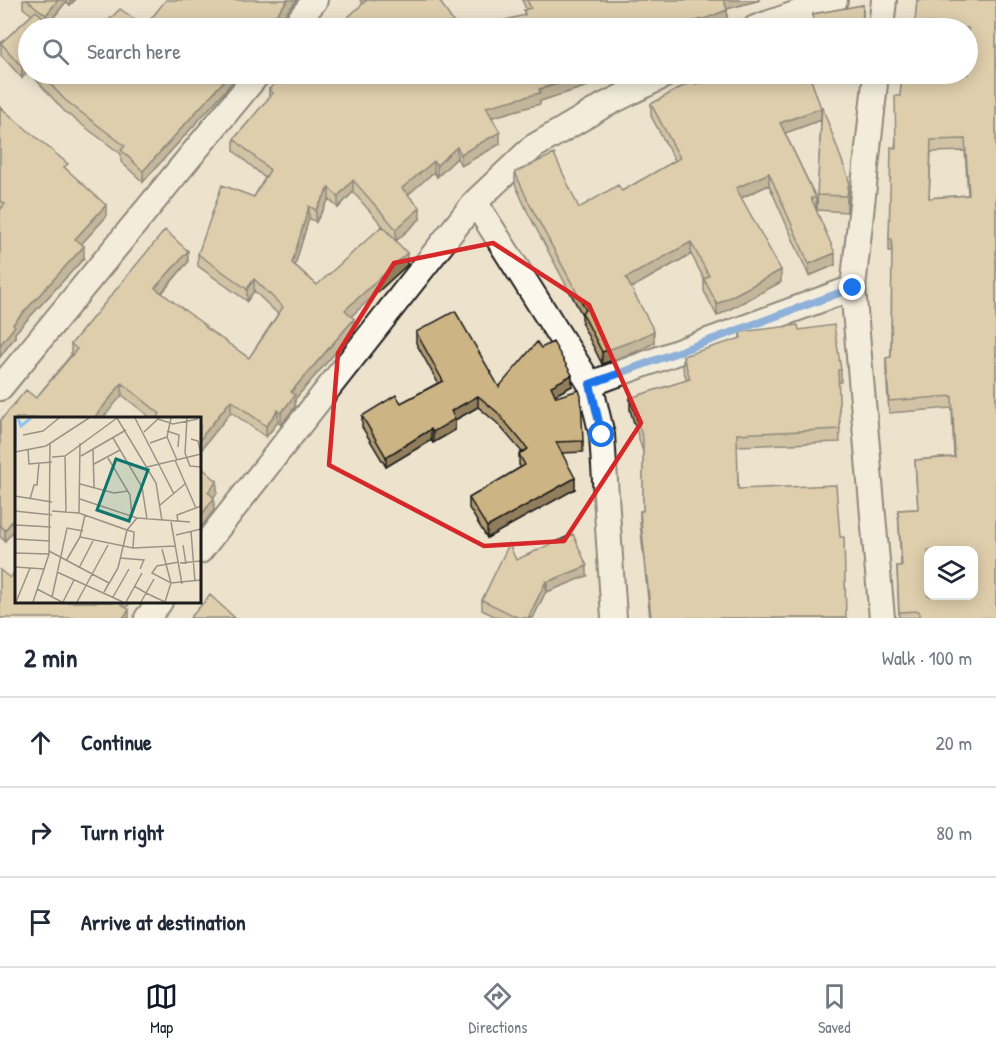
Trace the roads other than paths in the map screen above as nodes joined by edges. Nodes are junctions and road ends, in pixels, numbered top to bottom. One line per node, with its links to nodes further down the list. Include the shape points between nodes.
1 (315, 0): 4 (street)
2 (835, 0): 5 (street)
3 (884, 0): 6 (street)
4 (301, 18)
5 (784, 18)
6 (882, 18)
7 (250, 84): 13 (street)
8 (647, 84): 10 (street, via 533,147)
9 (875, 84): 11 (street)
10 (475, 202): 12 (street); 14 (street)
11 (853, 288): 12 (street); 18 (street)
12 (590, 384): 17 (street, via 602,435)
13 (0, 388)
14 (201, 550)
15 (159, 603): 16 (street)
16 (147, 618)
17 (614, 618)
18 (882, 618)

